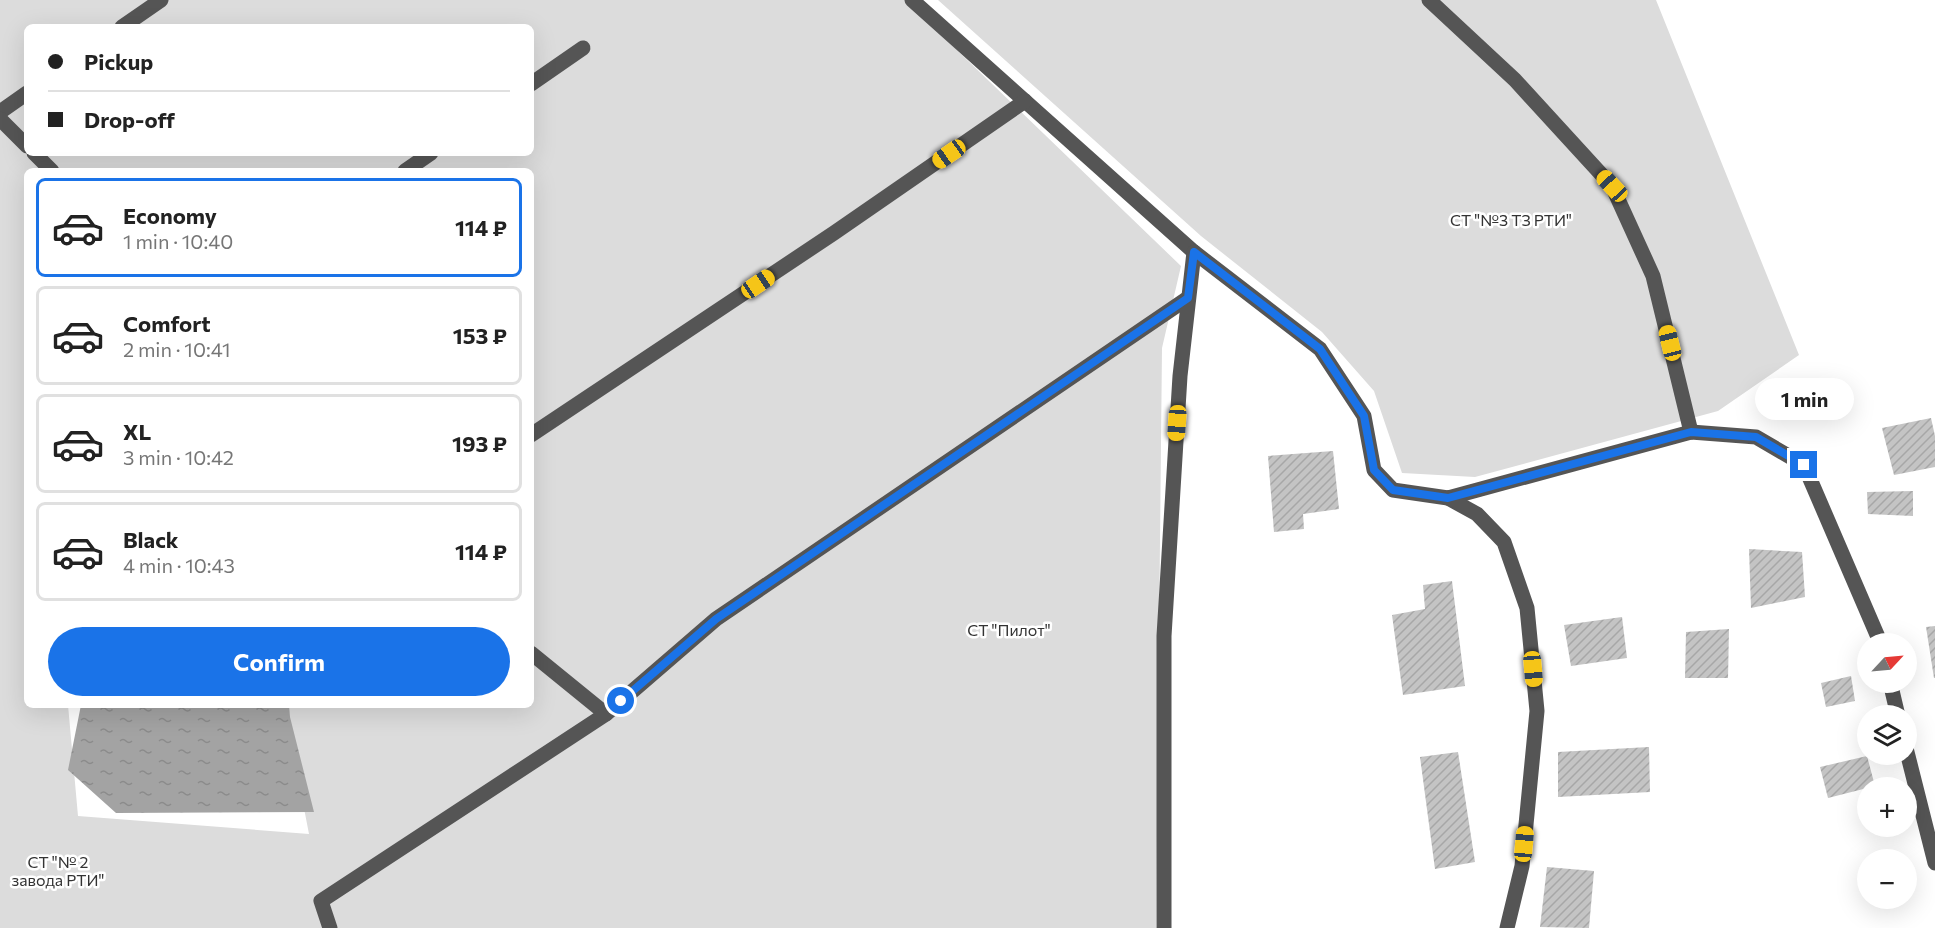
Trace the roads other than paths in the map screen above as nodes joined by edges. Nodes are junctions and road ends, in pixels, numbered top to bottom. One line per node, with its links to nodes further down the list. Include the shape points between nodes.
1 (161, 0): 4 (street)
2 (912, 0): 8 (street)
3 (1429, 0): 18 (street, via 1515,81 1612,186 1653,276)
4 (126, 24)
5 (583, 48): 6 (street)
6 (534, 82)
7 (24, 95): 9 (street)
8 (1025, 101): 16 (street); 19 (street)
9 (0, 112)
10 (0, 119): 11 (street)
11 (24, 143)
12 (37, 156): 14 (street)
13 (427, 156): 15 (street)
14 (49, 168)
15 (409, 168)
16 (1194, 252): 17 (street); 20 (street, via 1320,349 1364,416 1374,470 1393,490)
17 (1188, 298): 23 (street, via 716,619); 27 (street, via 1164,636)
18 (1691, 432): 20 (street); 21 (street, via 1756,437 1804,465)
19 (534, 433)
20 (1448, 498): 28 (street, via 1477,514 1504,542 1527,608 1537,711 1522,866)
21 (1876, 633)
22 (534, 655): 23 (street)
23 (606, 714): 26 (street, via 321,901)
24 (1910, 765): 25 (street)
25 (1935, 863)
26 (330, 928)
27 (1164, 928)
28 (1507, 928)

